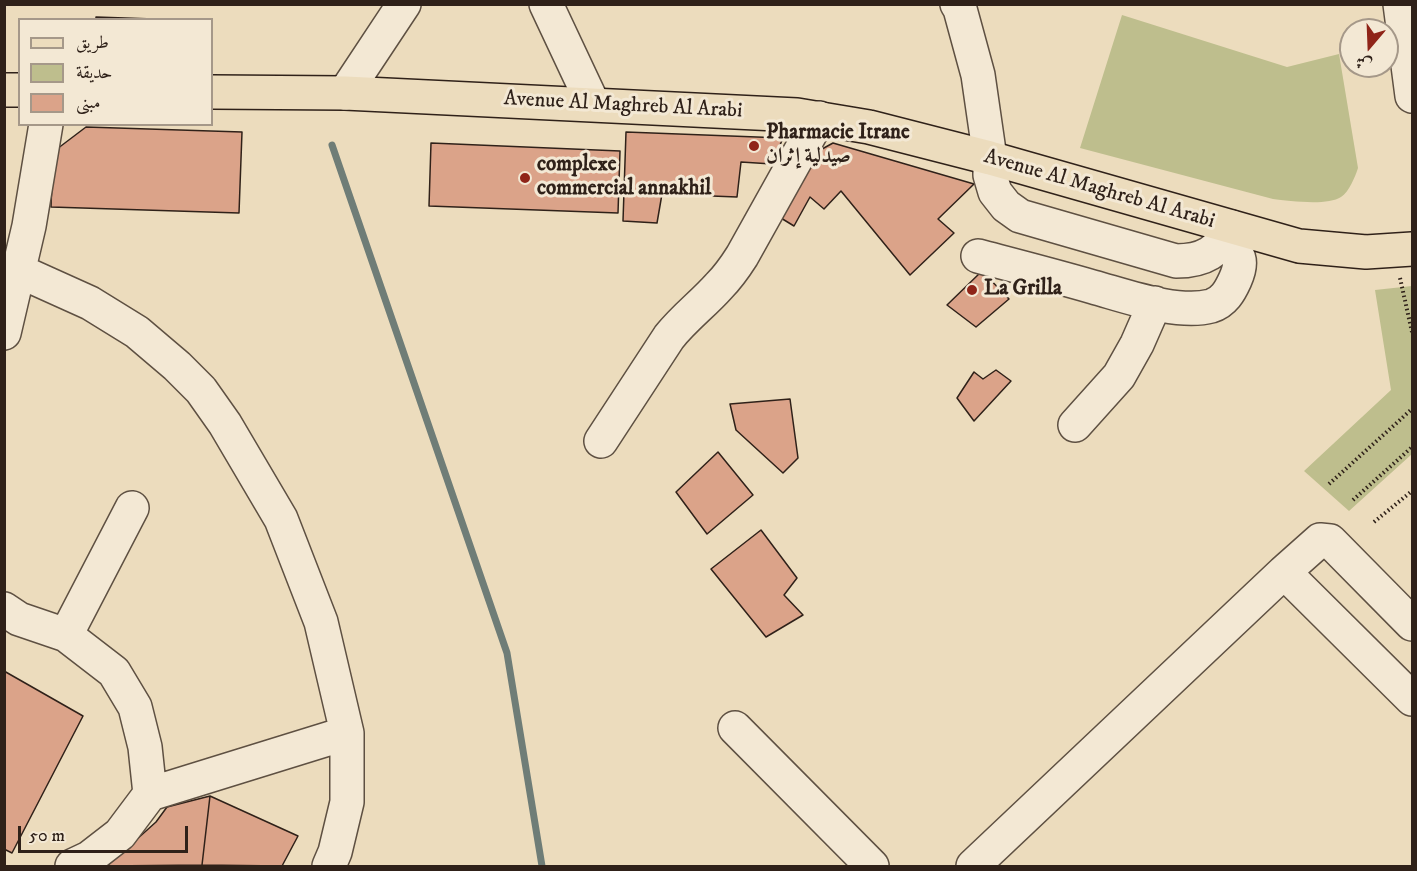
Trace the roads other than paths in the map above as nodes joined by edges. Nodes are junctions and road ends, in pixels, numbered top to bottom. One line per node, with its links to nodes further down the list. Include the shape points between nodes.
1 (404, 4): 7 (street)
2 (546, 4): 8 (street)
3 (957, 4): 11 (street, via 978,75)
4 (1400, 4): 5 (street)
5 (1411, 79)
6 (213, 92): 7 (main road, Avenue Al Maghreb Al Arabi)
7 (345, 93): 8 (main road, Avenue Al Maghreb Al Arabi)
8 (593, 104): 9 (main road, Avenue Al Maghreb Al Arabi)
9 (819, 118): 11 (main road, Avenue Al Maghreb Al Arabi); 20 (street, via 731,273 669,337)
10 (45, 126): 12 (street)
11 (990, 158): 13 (main road, Avenue Al Maghreb Al Arabi); 13 (street, via 995,192 1020,216 1176,261 1203,257)
12 (17, 226): 16 (street)
13 (1228, 234): 15 (main road, Avenue Al Maghreb Al Arabi); 17 (street, via 1240,262 1225,298 1212,306 1187,308)
14 (978, 255): 17 (street)
15 (1406, 260)
16 (20, 271): 18 (street); 28 (street, via 90,303 137,332 201,390 281,519 321,622)
17 (1155, 303): 19 (street, via 1119,376)
18 (4, 333)
19 (1075, 425)
20 (601, 441)
21 (132, 508): 25 (street)
22 (1284, 572): 24 (street, via 1316,542 1330,541); 26 (street); 33 (street)
23 (4, 609): 25 (street, via 19,619)
24 (1413, 624)
25 (66, 635): 29 (street, via 114,672 135,707 145,747)
26 (1413, 699)
27 (735, 728): 32 (street)
28 (347, 733): 29 (street); 31 (street, via 347,802)
29 (150, 794): 30 (street, via 120,834)
30 (72, 867)
31 (329, 867)
32 (872, 867)
33 (973, 867)

